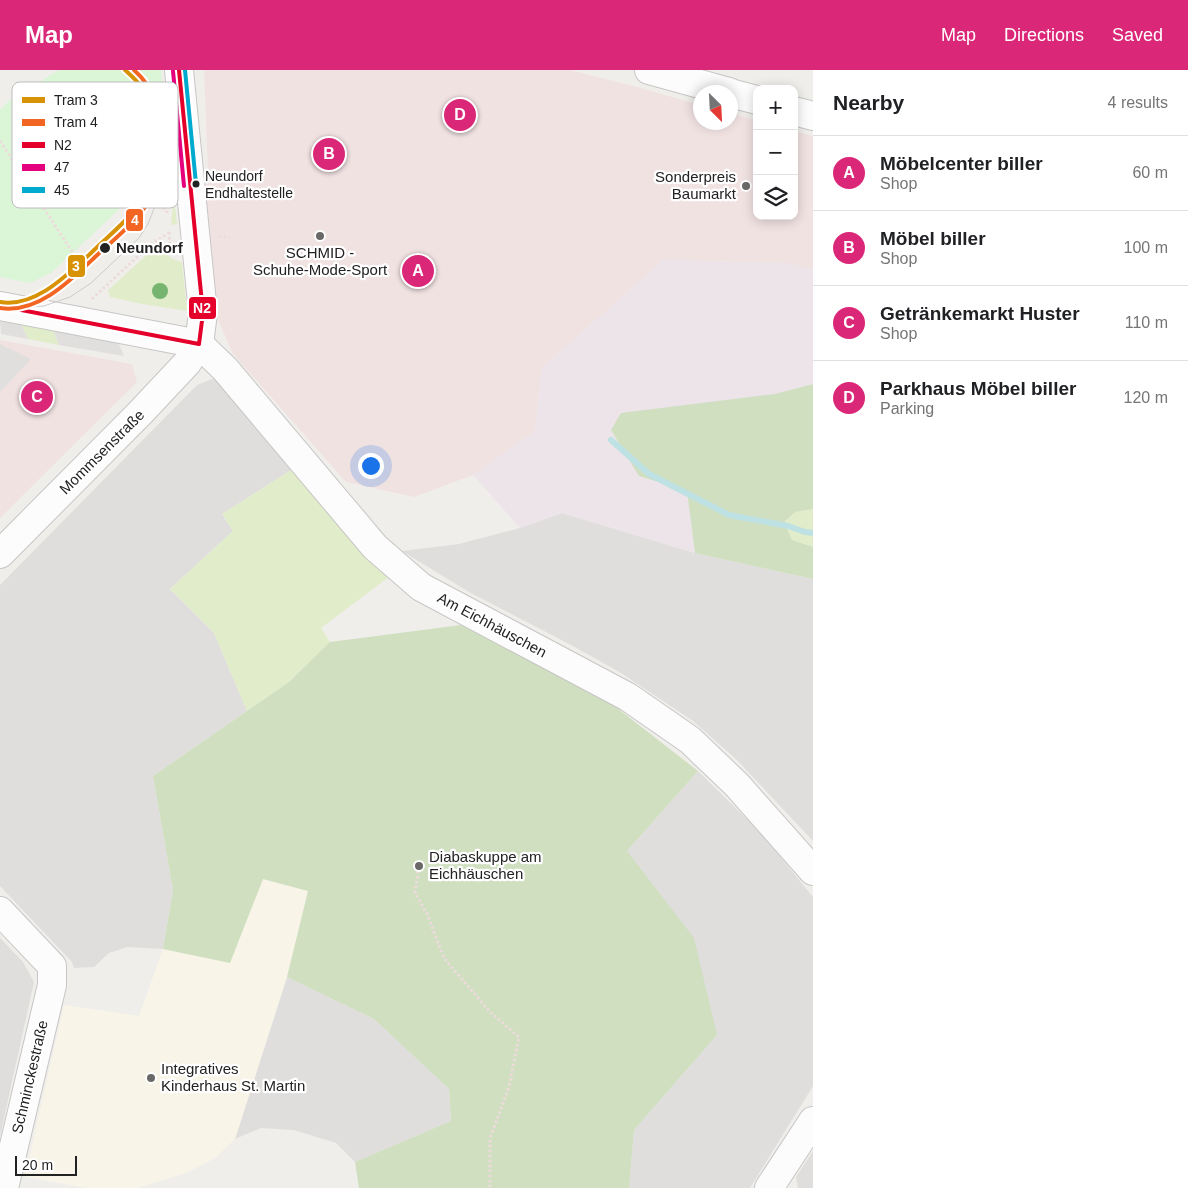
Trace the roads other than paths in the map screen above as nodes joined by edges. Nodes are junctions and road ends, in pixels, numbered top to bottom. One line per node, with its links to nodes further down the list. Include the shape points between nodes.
1 (179, 70): 9 (street, via 203,313)
2 (649, 70): 3 (street)
3 (702, 85)
4 (738, 95): 5 (street)
5 (753, 99)
6 (798, 112): 7 (street)
7 (813, 116)
8 (0, 306): 9 (street)
9 (199, 344): 10 (street, Mommsenstraße, via 187,362 141,412); 11 (street, Am Eichhäuschen, via 225,369 375,547 421,587 628,697 690,740 737,785)
10 (0, 554)
11 (813, 871)
12 (0, 910): 14 (street, Schminckestraße, via 52,966 52,985)
13 (813, 1121): 15 (street)
14 (4, 1188)
15 (770, 1188)

